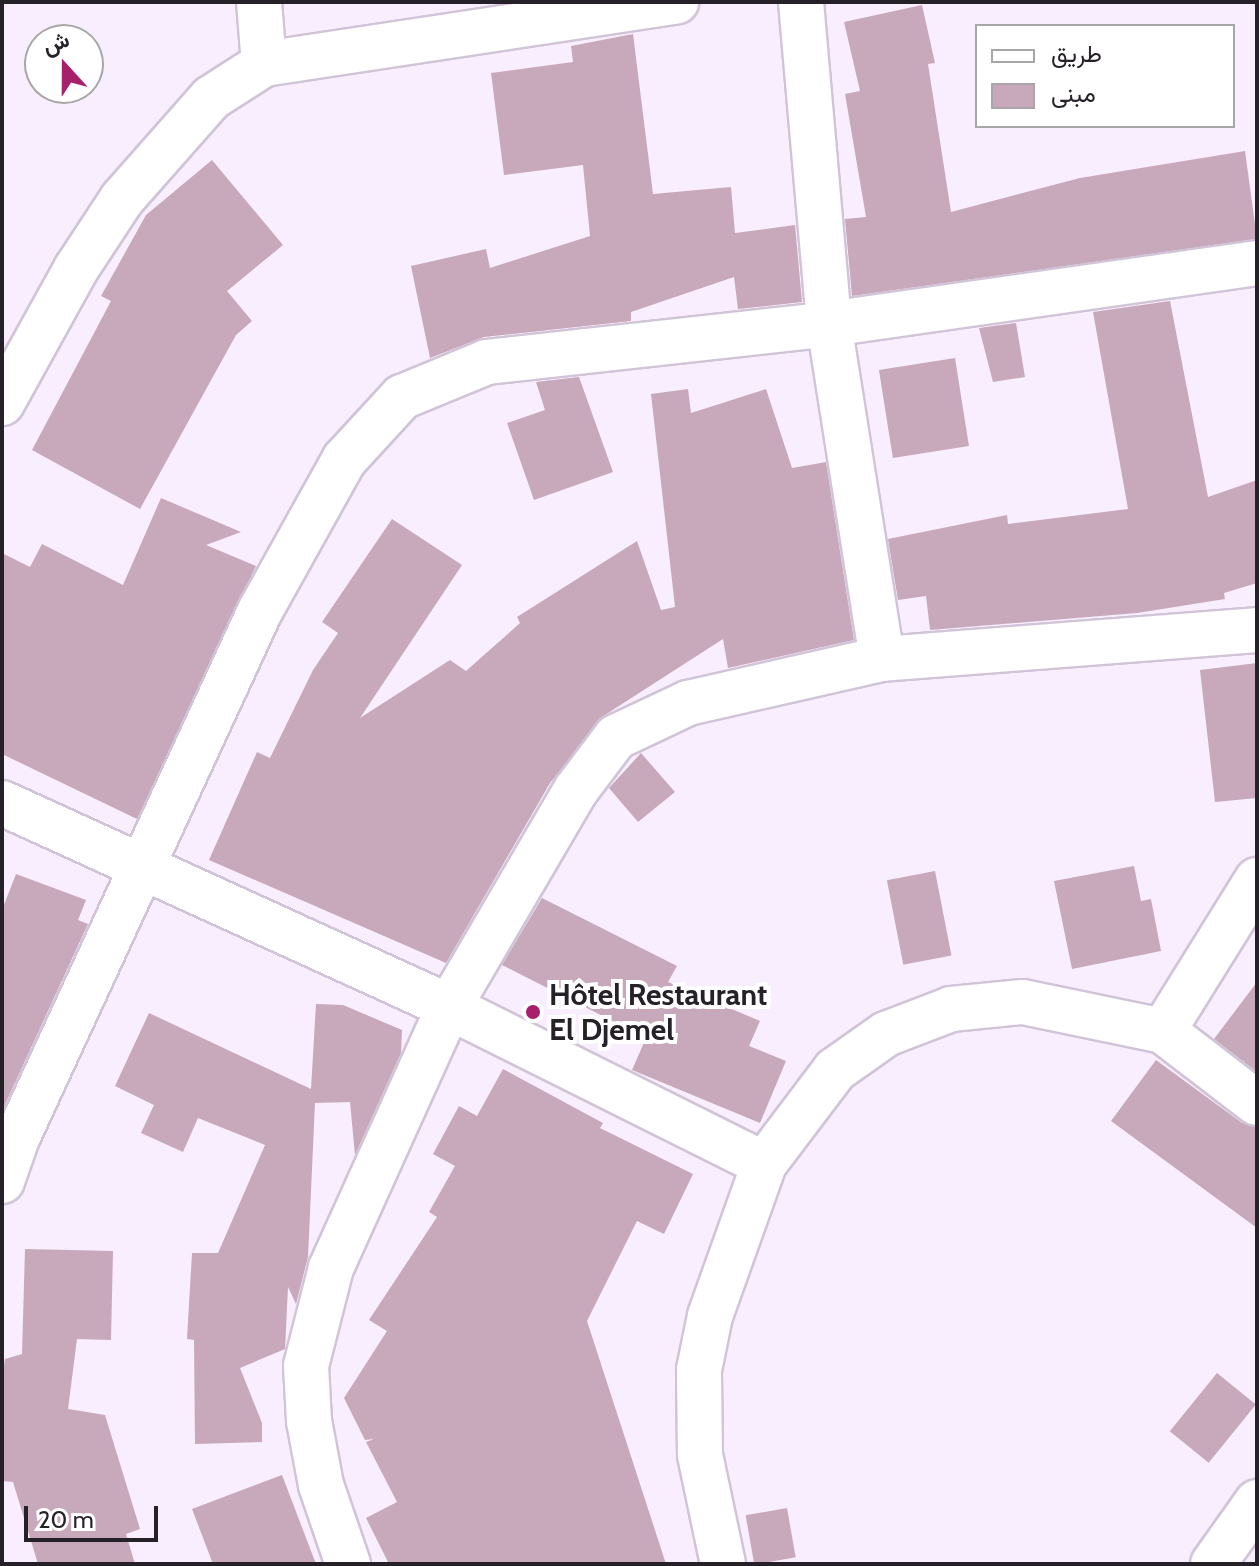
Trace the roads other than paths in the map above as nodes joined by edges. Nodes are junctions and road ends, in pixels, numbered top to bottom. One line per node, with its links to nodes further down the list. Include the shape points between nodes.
1 (259, 2): 4 (street)
2 (676, 2): 4 (street)
3 (801, 2): 6 (street)
4 (264, 64): 7 (street, via 211,98 122,199 76,269)
5 (1257, 263): 6 (street)
6 (829, 324): 9 (street); 11 (street, via 487,362 402,397 344,460 260,611)
7 (2, 403)
8 (1257, 630): 9 (street)
9 (882, 659): 13 (street, via 688,703 616,737 576,790)
10 (2, 803): 11 (street)
11 (146, 867): 13 (street); 17 (street, via 17,1138)
12 (1257, 880): 14 (street)
13 (449, 1007): 16 (street); 19 (street, via 331,1268 306,1366 321,1485)
14 (1163, 1031): 15 (street); 16 (street, via 1023,1002 951,1009 886,1034 835,1070)
15 (1257, 1103)
16 (764, 1164): 20 (street, via 710,1316 699,1370 700,1455)
17 (2, 1181)
18 (1257, 1502): 21 (street)
19 (348, 1564)
20 (723, 1564)
21 (1213, 1564)

